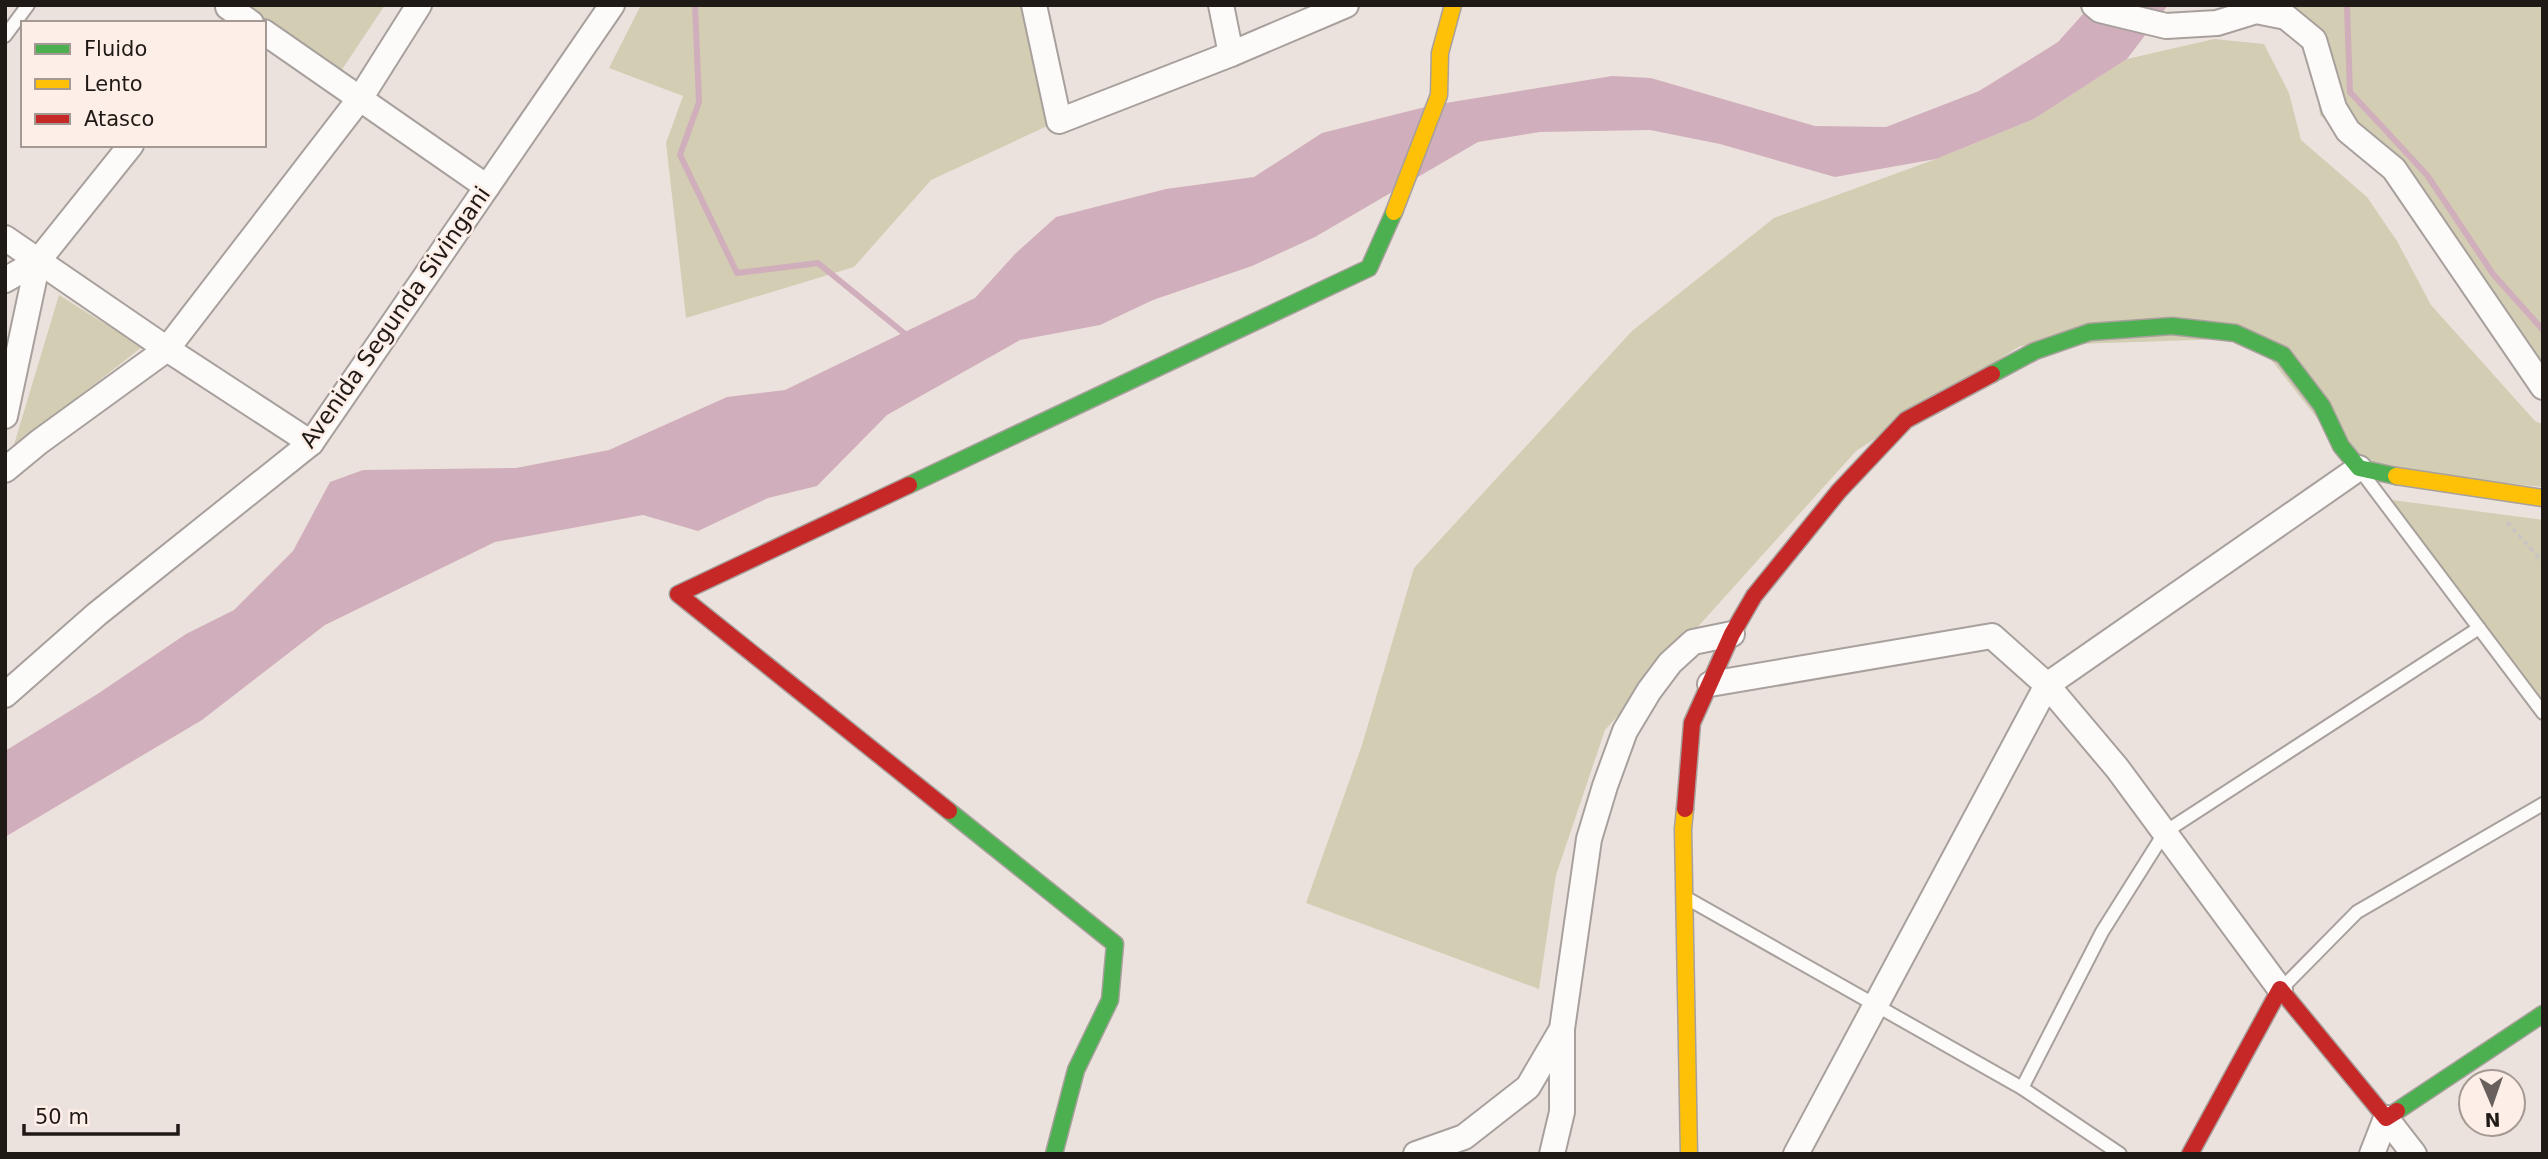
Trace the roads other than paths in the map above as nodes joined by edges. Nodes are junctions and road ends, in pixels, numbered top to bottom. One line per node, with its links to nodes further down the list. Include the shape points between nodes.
1 (28, 5): 12 (lane)
2 (419, 5): 14 (street)
3 (612, 5): 16 (street, Avenida Segunda Sivingani)
4 (1034, 5): 13 (street, via 1059,121)
5 (1221, 5): 13 (street)
6 (1346, 5): 13 (street)
7 (1453, 5): 42 (street, via 1440,53 1439,96 1369,268 678,594 1115,944 1110,1000 1076,1070)
8 (2094, 5): 21 (street, via 2166,26 2217,23 2256,11 2286,17 2314,40 2334,108 2348,131 2394,169)
9 (226, 10): 10 (street)
10 (247, 21)
11 (266, 33): 14 (street)
12 (5, 36)
13 (1231, 54)
14 (361, 97): 16 (street); 20 (street)
15 (129, 147): 18 (street)
16 (487, 187): 23 (street, Avenida Segunda Sivingani)
17 (5, 238): 18 (street)
18 (38, 261): 19 (street); 20 (street); 22 (street)
19 (5, 280)
20 (167, 349): 23 (street); 25 (street)
21 (2543, 387)
22 (5, 416)
23 (311, 443): 31 (street, Avenida Segunda Sivingani, via 97,614)
24 (2359, 468): 26 (street); 27 (lane); 28 (street, via 2341,446 2322,406 2283,355 2223,332 2172,326 2090,332 2035,351 1906,421 1790,549); 30 (street)
25 (5, 470)
26 (2543, 498)
27 (2479, 628): 32 (lane); 34 (lane)
28 (1732, 634): 29 (street); 39 (street, via 1693,642 1685,649 1648,691 1625,731 1589,839)
29 (1710, 684): 30 (street, via 1992,636); 35 (street, via 1692,723)
30 (2047, 685): 34 (street); 37 (street)
31 (5, 695)
32 (2543, 713)
33 (2543, 804): 36 (lane, via 2357,912)
34 (2165, 832): 36 (street); 40 (lane, via 2102,932)
35 (1683, 896): 37 (lane); 45 (street)
36 (2280, 989): 41 (street); 48 (street)
37 (1875, 1004): 40 (lane); 46 (street)
38 (2543, 1014): 41 (street)
39 (1562, 1029): 43 (street, via 1528,1087 1464,1137); 44 (street, via 1562,1112)
40 (2022, 1088): 47 (lane)
41 (2386, 1118): 49 (street); 50 (street)
42 (1054, 1154)
43 (1416, 1154)
44 (1552, 1154)
45 (1689, 1154)
46 (1796, 1154)
47 (2120, 1154)
48 (2190, 1154)
49 (2372, 1154)
50 (2414, 1154)

